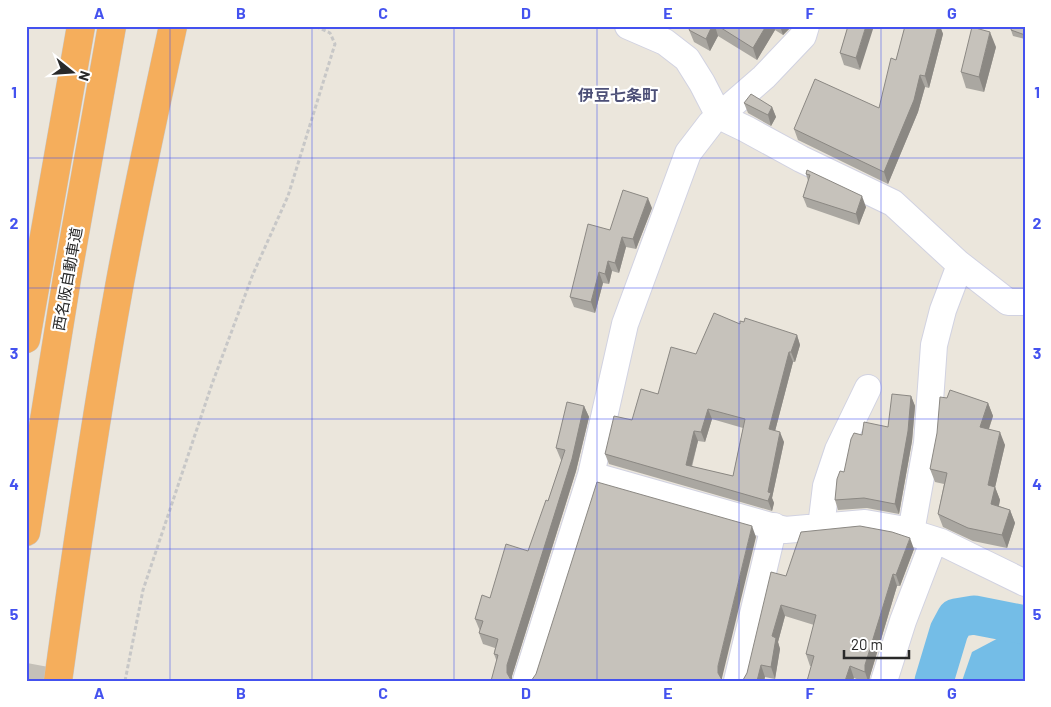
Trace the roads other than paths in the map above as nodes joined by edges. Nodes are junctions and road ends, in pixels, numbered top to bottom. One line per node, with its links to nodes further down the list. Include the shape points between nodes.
1 (80, 26): 11 (highway, 西名阪自動車道)
2 (112, 26): 9 (highway, 西名阪自動車道)
3 (123, 26): 9 (highway, via 91,183)
4 (173, 26): 19 (highway, via 118,292)
5 (628, 26): 7 (street, via 665,42 687,59)
6 (806, 26): 7 (street, via 804,36)
7 (719, 116): 8 (street, via 893,203); 13 (street, via 688,153 625,324)
8 (960, 265): 10 (street, via 1008,302); 17 (street, via 934,345)
9 (67, 278): 16 (highway, 西名阪自動車道)
10 (1025, 302)
11 (26, 339)
12 (868, 388): 15 (street, via 838,450 826,486)
13 (591, 475): 14 (street); 20 (street)
14 (774, 526): 15 (street, via 785,530); 21 (street)
15 (821, 527): 17 (street, via 865,523)
16 (26, 532)
17 (923, 536): 18 (street); 22 (street, via 903,621)
18 (1025, 583)
19 (58, 681)
20 (526, 681)
21 (737, 681)
22 (884, 681)

